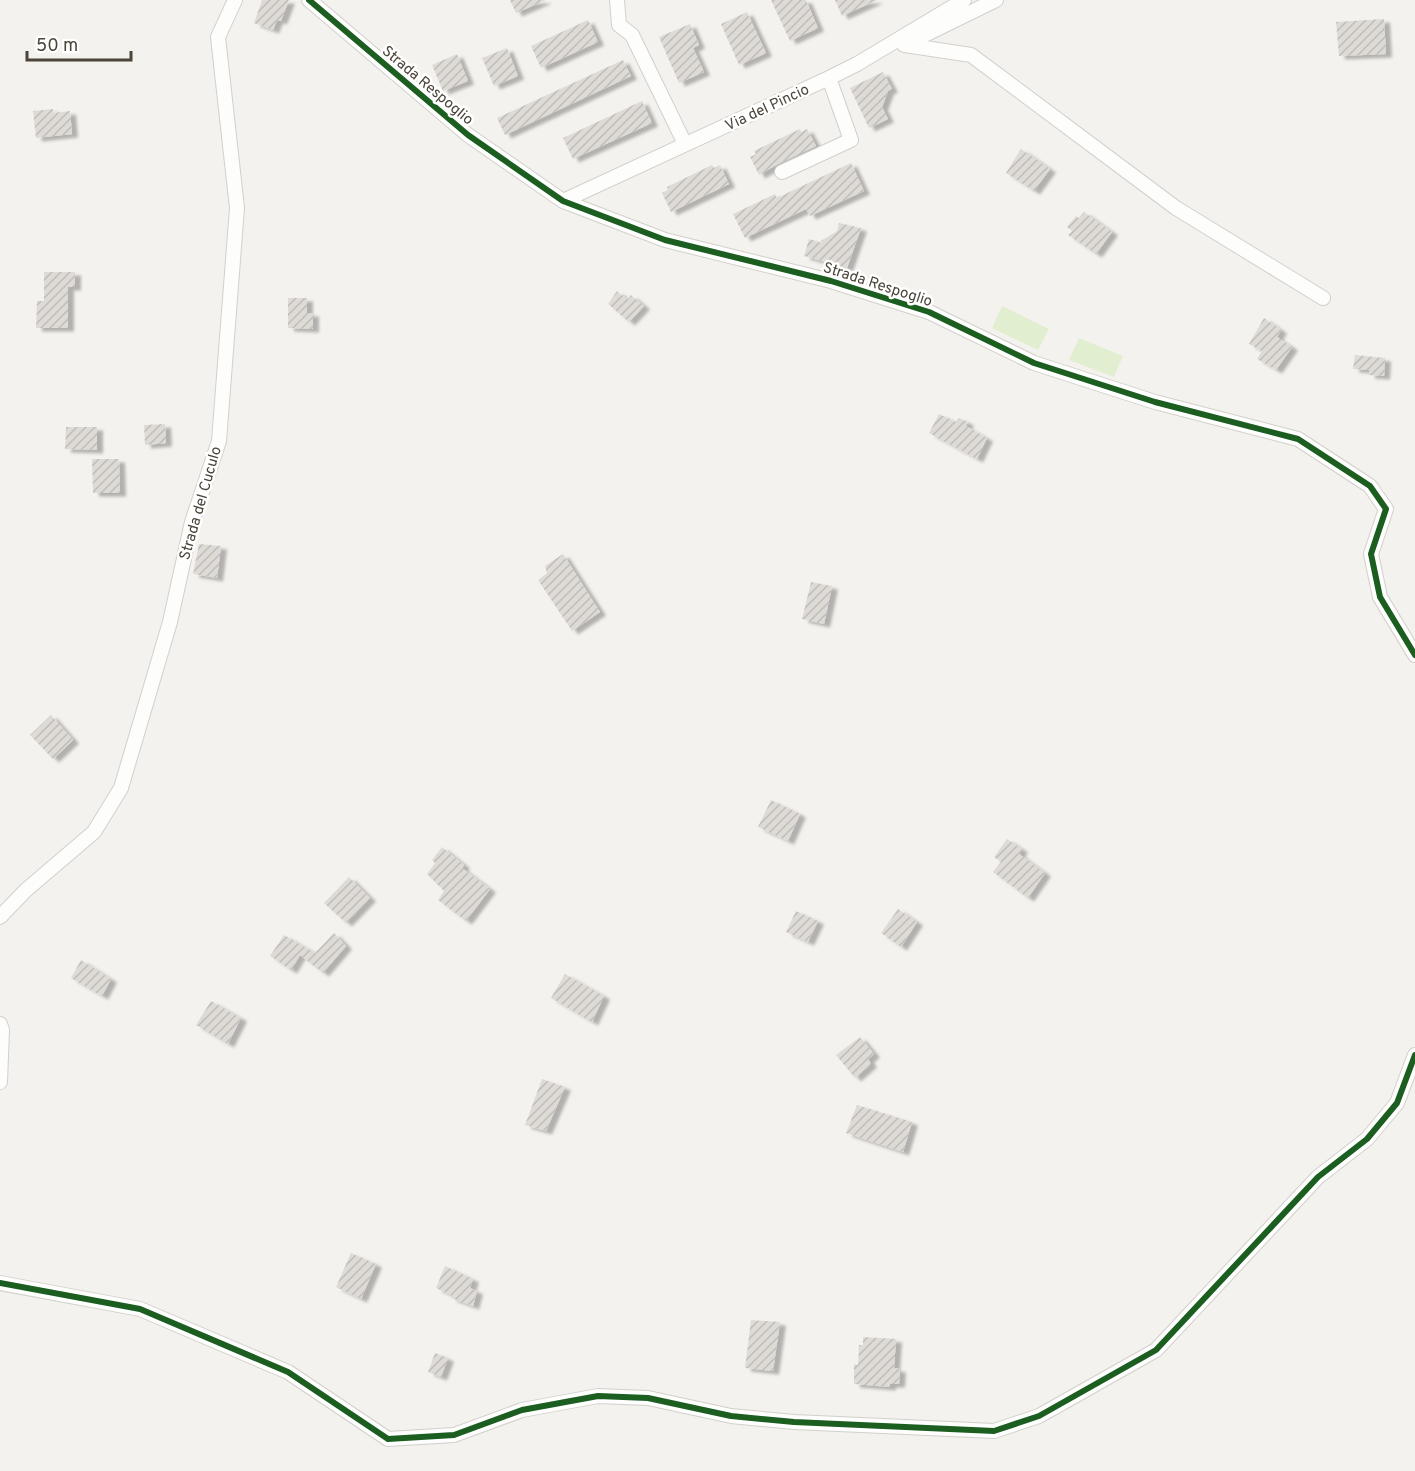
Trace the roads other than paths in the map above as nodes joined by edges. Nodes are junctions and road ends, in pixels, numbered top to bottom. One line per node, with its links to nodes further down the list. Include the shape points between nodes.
1 (235, 0): 14 (street, Strada del Cuculo, via 218,37 237,208 219,441 192,522 170,622 121,788 94,832)
2 (309, 0): 11 (street, Strada Respoglio, via 468,135)
3 (616, 0): 9 (street, via 619,25 632,35)
4 (964, 0): 7 (street, Via del Pincio)
5 (996, 0): 6 (street)
6 (905, 45): 7 (street); 12 (street, via 971,55 1176,208)
7 (857, 64): 8 (street, Via del Pincio)
8 (829, 78): 9 (street, Via del Pincio); 10 (street, via 851,140)
9 (685, 144): 11 (street, Via del Pincio)
10 (782, 172)
11 (563, 201): 13 (street, Strada Respoglio, via 665,240 831,281 929,312 1034,363 1155,402 1298,439 1370,486 1386,510 1371,554 1380,597)
12 (1323, 298)
13 (1415, 655)
14 (0, 917)
15 (0, 1024): 17 (street)
16 (1415, 1055): 18 (street, via 1397,1103 1367,1139 1318,1177 1156,1350 1039,1416 994,1431 794,1422 731,1416 648,1398 598,1396 522,1410 454,1435 387,1439 288,1372 140,1309)
17 (0, 1083)
18 (0, 1282)

